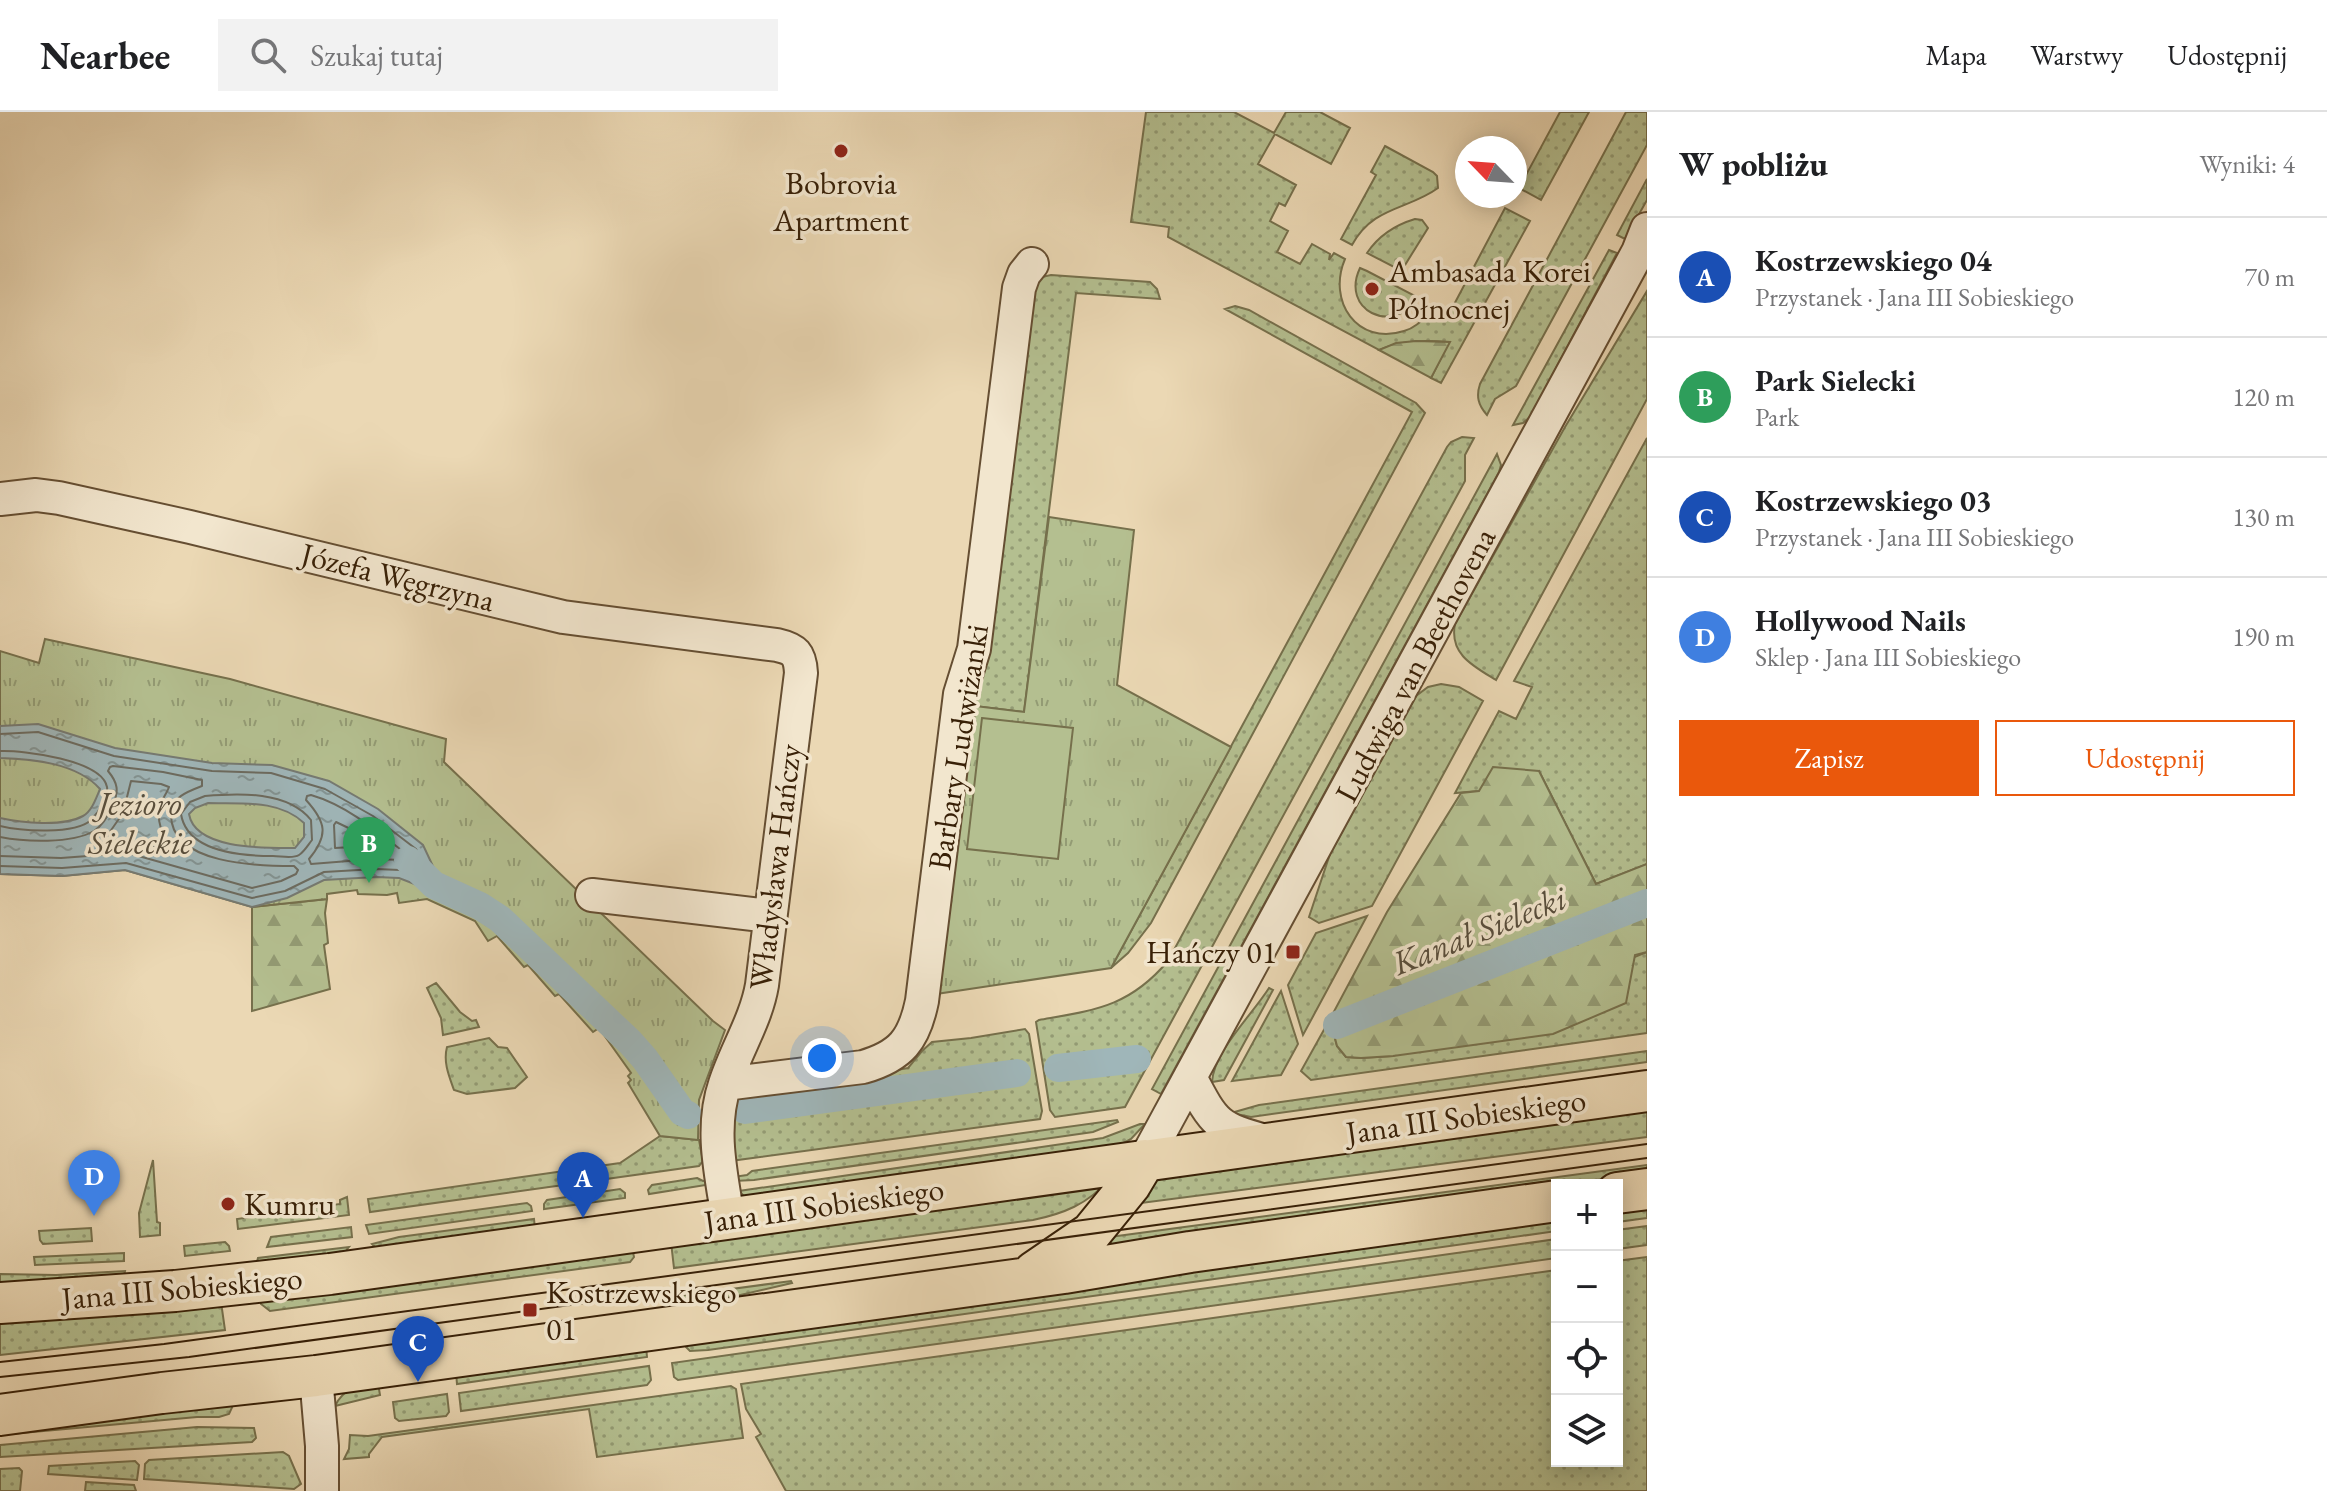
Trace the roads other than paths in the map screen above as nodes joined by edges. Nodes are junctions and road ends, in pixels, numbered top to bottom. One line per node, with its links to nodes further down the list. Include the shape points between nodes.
1 (1644, 241): 7 (street, Ludwiga van Beethovena)
2 (1032, 264): 8 (street, Barbary Ludwiżanki, via 1019,288 974,649 960,694 917,1022 903,1047 863,1067)
3 (0, 499): 4 (street, Józefa Węgrzyna, via 59,498 563,617 777,645)
4 (797, 653): 6 (street, Władysława Hańczy, via 801,673)
5 (592, 895): 6 (street)
6 (770, 916): 8 (street, Władysława Hańczy, via 760,995)
7 (1190, 1077): 10 (street, via 1218,1122); 11 (street, Ludwiga van Beethovena)
8 (725, 1084): 15 (street, Władysława Hańczy, via 716,1129)
9 (1647, 1091): 10 (main road, Jana III Sobieskiego)
10 (1272, 1143): 11 (main road, Jana III Sobieskiego)
11 (1145, 1160): 15 (main road, Jana III Sobieskiego); 16 (main road, via 1098,1225)
12 (1647, 1189): 13 (main road)
13 (1623, 1192)
14 (1551, 1202): 16 (main road)
15 (728, 1218): 17 (main road, Jana III Sobieskiego, via 300,1278)
16 (1024, 1278): 18 (main road)
17 (0, 1303)
18 (316, 1376): 19 (main road); 20 (street)
19 (0, 1415)
20 (322, 1491)

